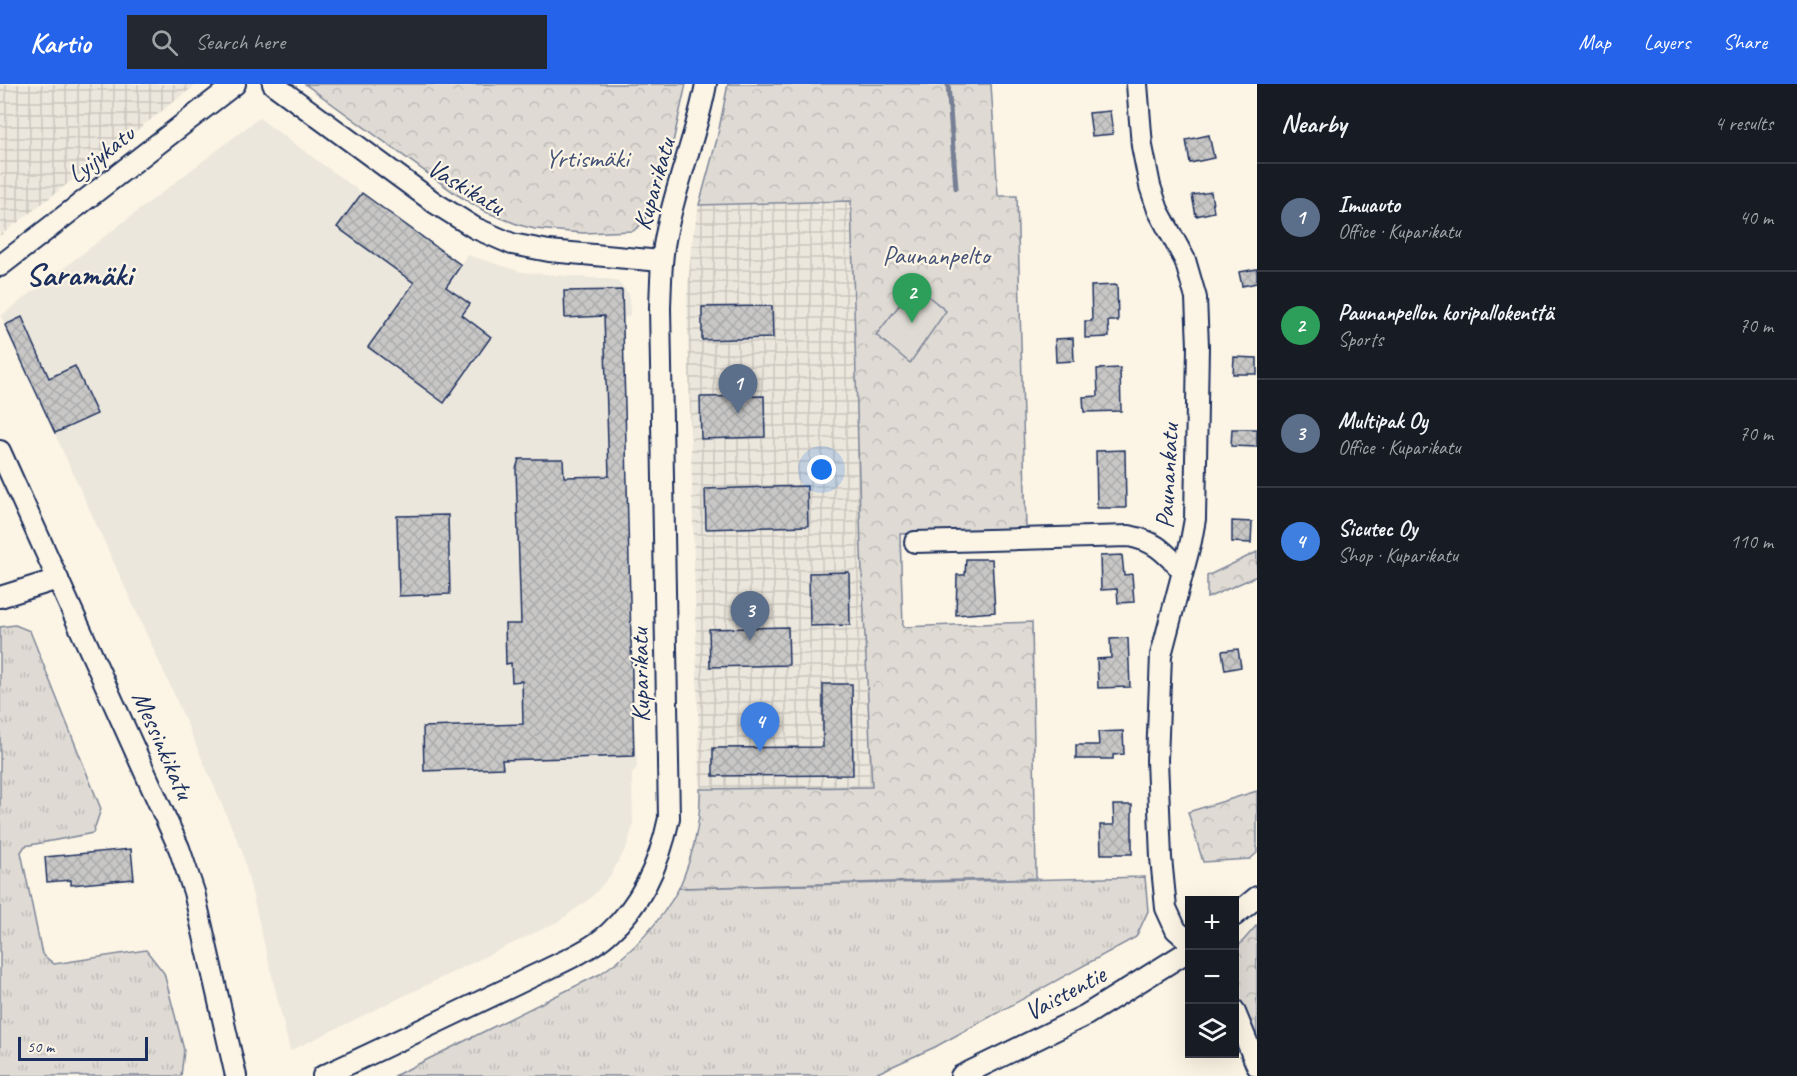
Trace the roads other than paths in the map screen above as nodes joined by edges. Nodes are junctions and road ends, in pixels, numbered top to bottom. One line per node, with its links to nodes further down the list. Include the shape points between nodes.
1 (235, 84): 6 (street, Lyijykatu)
2 (273, 84): 5 (street, Vaskikatu, via 475,228 512,244 549,251)
3 (706, 84): 5 (street, Kuparikatu)
4 (1137, 84): 9 (street, Paunankatu, via 1150,186 1158,210 1185,260 1196,298 1195,519)
5 (661, 261): 19 (street, Kuparikatu, via 669,818 657,865 642,893 608,934 562,962)
6 (0, 266)
7 (0, 451): 10 (street, Messinkikatu)
8 (915, 542): 9 (street, via 1129,536 1159,547)
9 (1182, 570): 14 (street, Paunankatu, via 1161,655 1157,760 1166,908 1176,930)
10 (58, 579): 11 (street); 18 (street, Messinkikatu, via 179,848 194,892)
11 (0, 597)
12 (1257, 897): 13 (street)
13 (1239, 912)
14 (1185, 938)
15 (1185, 953): 20 (street, Vaistentie, via 1086,1015)
16 (1239, 1022): 17 (street)
17 (1257, 1066)
18 (236, 1076)
19 (323, 1076)
20 (961, 1076)

